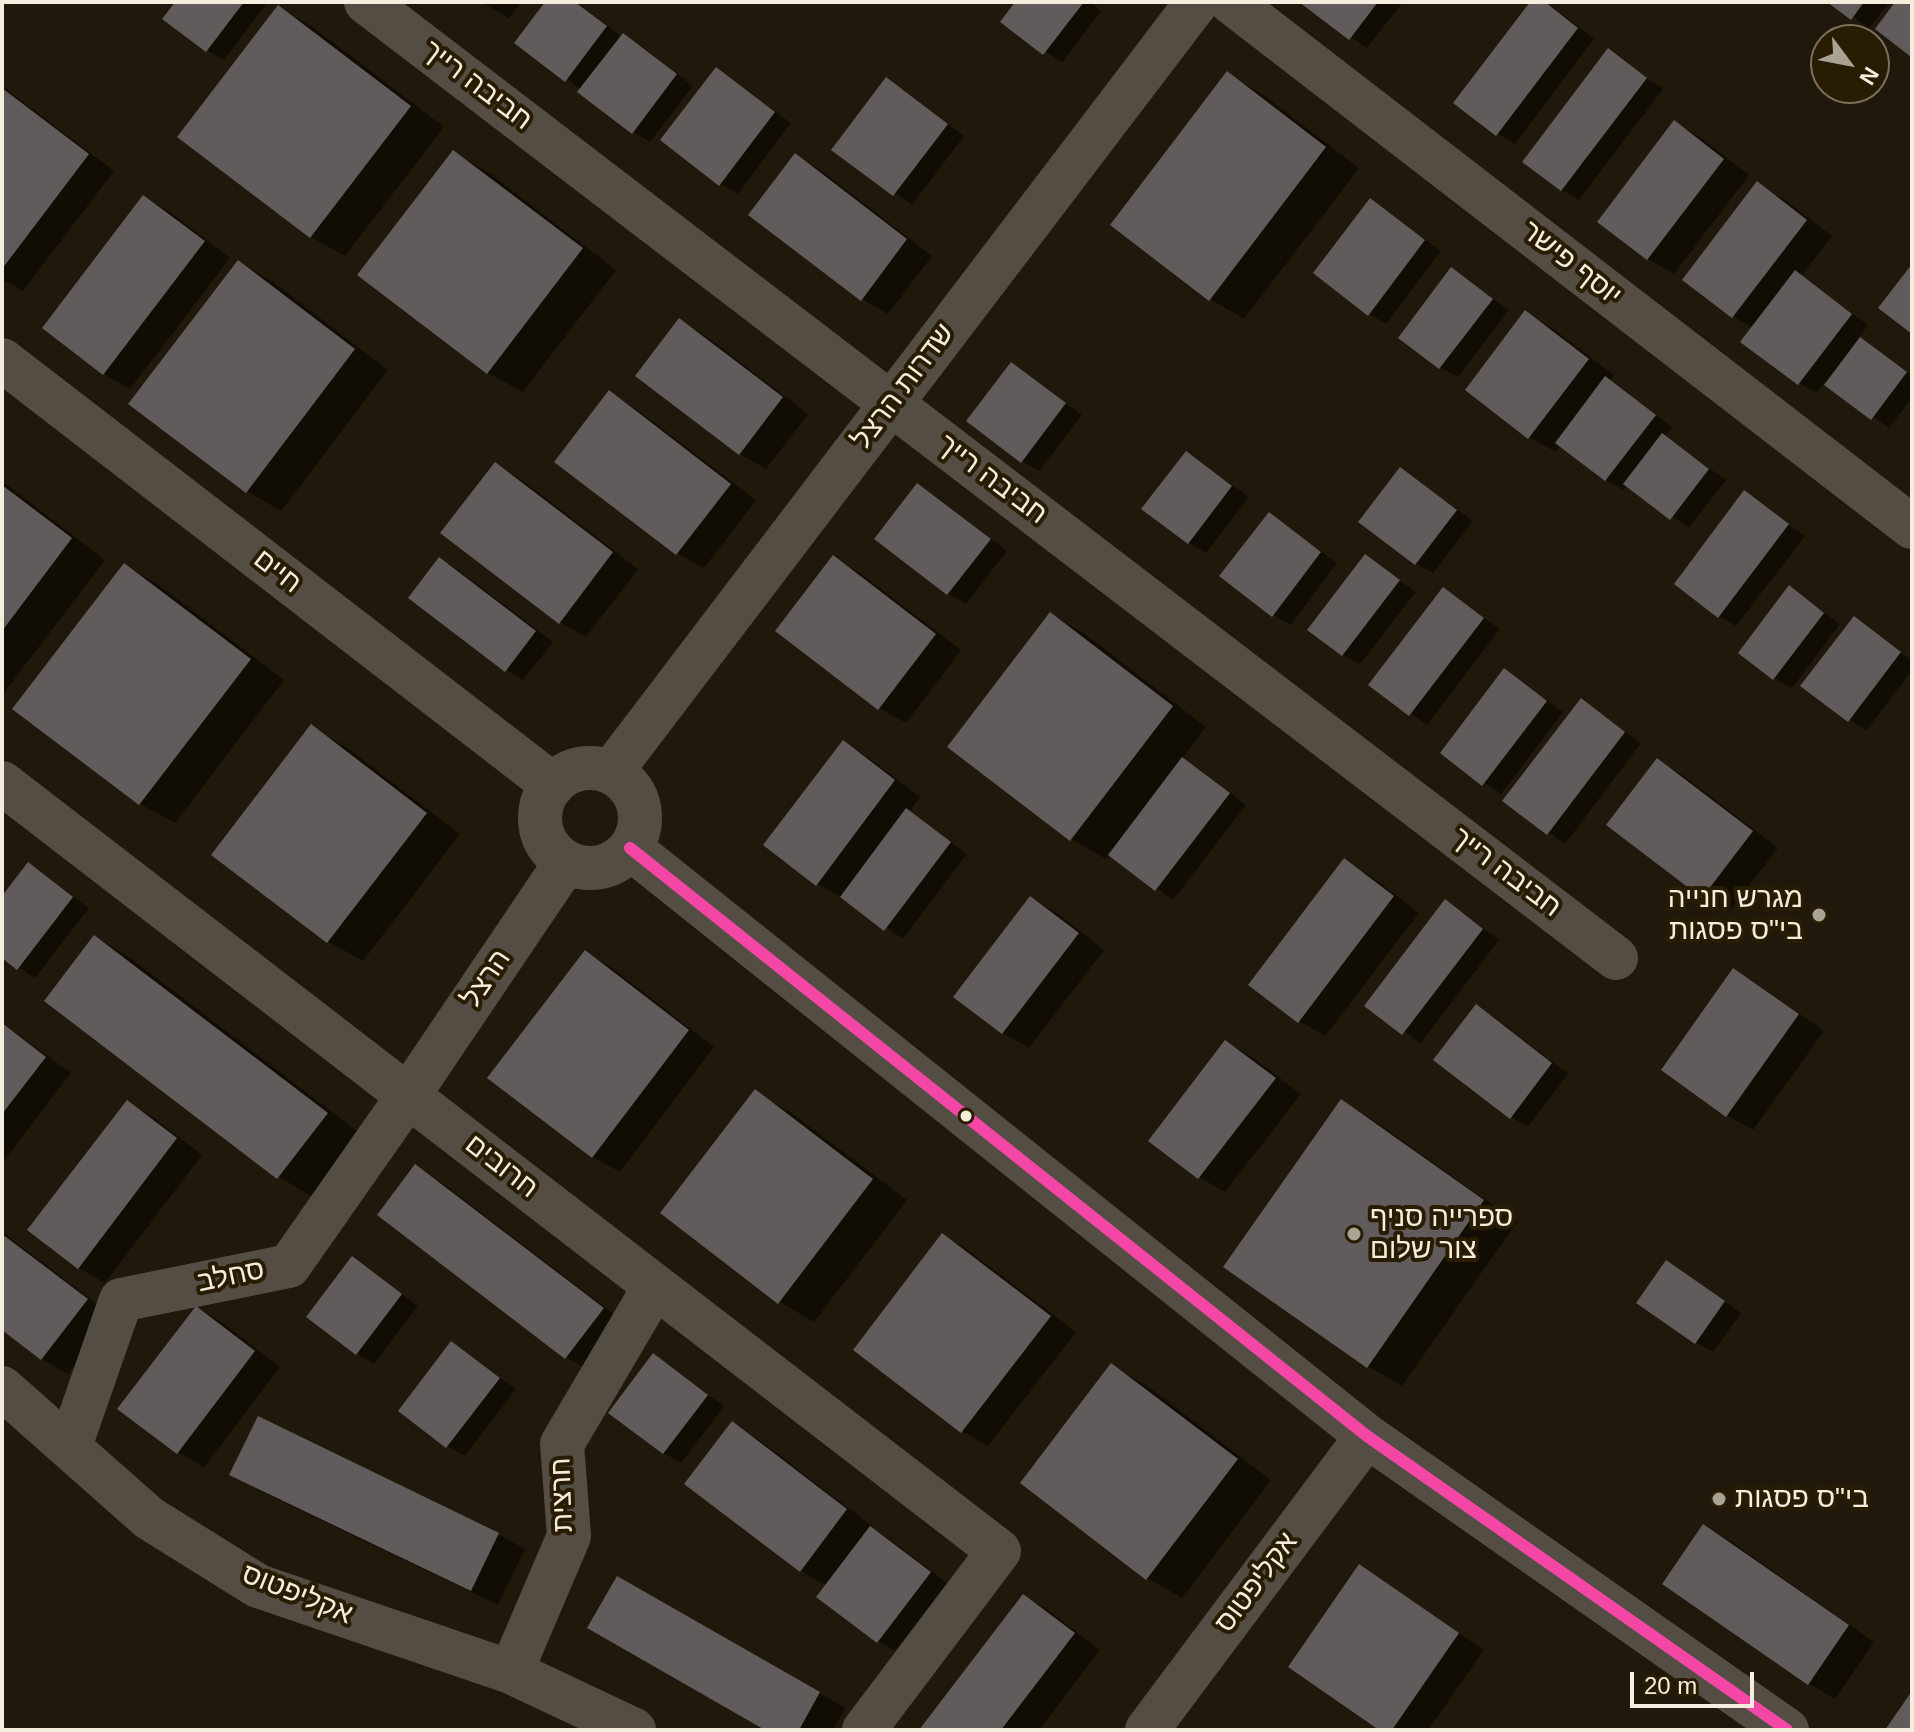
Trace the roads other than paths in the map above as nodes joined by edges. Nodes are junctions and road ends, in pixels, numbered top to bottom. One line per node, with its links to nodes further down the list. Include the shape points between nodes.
1 (366, 2): 5 (street, חביבה רייך)
2 (1197, 2): 5 (street, שדרות הרצל)
3 (1231, 2): 6 (street, יוסף פישר)
4 (2, 360): 8 (street, חיים)
5 (892, 403): 7 (street, שדרות הרצל); 12 (street, חביבה רייך)
6 (1912, 527)
7 (611, 772): 8 (street, via 577,770); 10 (street, via 636,798 638,832)
8 (553, 785): 11 (street, via 540,817 551,850)
9 (9, 804): 13 (street, חרובים)
10 (630, 848): 11 (street, via 616,862 599,868); 16 (street)
11 (566, 862): 13 (street, הרצל)
12 (1616, 958)
13 (408, 1096): 14 (street, חרובים); 17 (street, סחלב, via 289,1266 121,1300)
14 (655, 1286): 18 (street, חרצית, via 562,1444 569,1536); 20 (street, חרובים, via 999,1551)
15 (2, 1388): 17 (street, אקליפטוס)
16 (1367, 1436): 21 (street, אקליפטוס); 22 (street)
17 (70, 1446): 18 (street, אקליפטוס, via 149,1518 258,1586)
18 (511, 1672): 19 (street, אקליפטוס)
19 (634, 1730)
20 (864, 1730)
21 (1147, 1730)
22 (1787, 1730)

